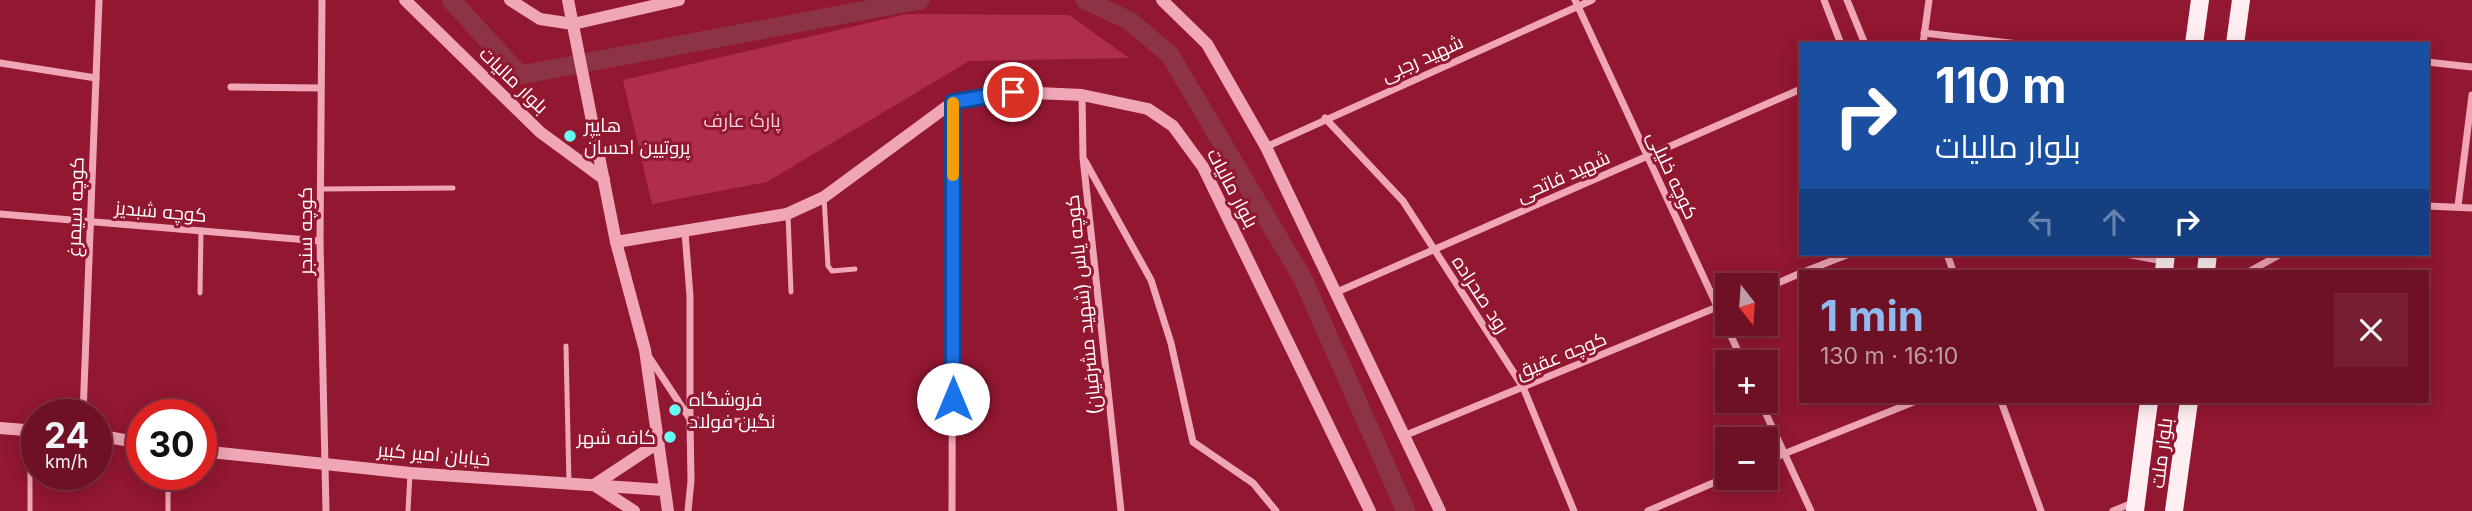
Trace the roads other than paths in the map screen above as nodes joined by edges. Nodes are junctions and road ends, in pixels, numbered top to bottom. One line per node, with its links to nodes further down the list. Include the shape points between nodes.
1 (99, 0): 26 (street, کوچه سیمرغ)
2 (322, 0): 28 (street, کوچه سنجر)
3 (405, 0): 37 (street, بلوار مالیات, via 540,132)
4 (510, 0): 15 (street, via 540,19)
5 (568, 0): 15 (street)
6 (679, 0): 15 (street)
7 (1162, 0): 34 (street, via 1207,44)
8 (1592, 0): 14 (street, شهید رجبی)
9 (1824, 0): 17 (street)
10 (1847, 0): 18 (street)
11 (1929, 0): 16 (street)
12 (2200, 0): 21 (main road)
13 (2241, 0): 22 (main road)
14 (1576, 3): 33 (street, شهید رجبی); 35 (street, کوچه خلیلی)
15 (573, 27): 37 (street)
16 (1924, 33): 19 (street); 20 (street)
17 (1840, 42)
18 (1865, 42)
19 (1923, 42)
20 (2001, 42)
21 (2194, 42)
22 (2235, 42)
23 (2429, 62): 25 (street)
24 (0, 63): 26 (street)
25 (2472, 66)
26 (96, 78): 46 (street, کوچه سیمرغ)
27 (231, 87): 28 (street)
28 (321, 88): 38 (street, کوچه سنجر)
29 (1799, 90): 35 (street, شهید فاتحی)
30 (1082, 95): 32 (street, بلوار مالیات, via 1013,92); 36 (street, کوچه یاس (شهید مشرفیان)); 103 (street, بلوار مالیات, via 1148,109 1173,126 1203,167)
31 (2472, 95): 42 (street)
32 (953, 102): 40 (street, بلوار مالیات); 100 (street)
33 (1325, 118): 34 (street, شهید رجبی); 51 (street, رود صحراده, via 1403,201)
34 (1266, 147): 62 (street)
35 (1647, 156): 51 (street, شهید فاتحی); 64 (street, کوچه خلیلی)
36 (1083, 158): 101 (street, کوچه یاس (شهید مشرفیان)); 102 (street, via 1151,280 1171,342 1193,442 1253,483)
37 (604, 179): 50 (street)
38 (320, 188): 39 (lane); 49 (street, کوچه سنجر)
39 (453, 188)
40 (824, 197): 45 (street, بلوار مالیات); 56 (lane, via 828,266 832,271)
41 (2429, 205): 42 (street)
42 (2458, 206): 43 (street)
43 (2472, 208)
44 (0, 214): 46 (street, کوچه شبدیز)
45 (788, 214): 48 (street, بلوار مالیات); 61 (lane)
46 (90, 221): 47 (street, کوچه شبدیز); 69 (street, کوچه سیمرغ)
47 (201, 230): 49 (street, کوچه شبدیز); 63 (lane)
48 (685, 232): 50 (street, بلوار مالیات); 75 (street)
49 (320, 241): 84 (street, کوچه سنجر)
50 (616, 242): 67 (street)
51 (1433, 250): 62 (street, شهید فاتحی); 68 (street, رود صحراده)
52 (1844, 256): 57 (street)
53 (2136, 256): 55 (street)
54 (2277, 256): 58 (street)
55 (2165, 262)
56 (855, 268)
57 (1809, 270)
58 (2252, 270)
59 (1799, 274): 60 (street)
60 (1778, 283)
61 (791, 292)
62 (1337, 292): 79 (street)
63 (200, 293)
64 (1715, 303)
65 (1715, 308): 68 (street, کوچه عقیق)
66 (566, 346): 87 (lane)
67 (645, 350): 75 (street); 80 (street)
68 (1523, 387): 79 (street, کوچه عقیق); 105 (street, رود صحراده)
69 (84, 399)
70 (1911, 403): 82 (street)
71 (2002, 403): 108 (street)
72 (2148, 403): 92 (main road, بلوار ملت)
73 (2189, 403): 110 (main road, بلوار ملت)
74 (1766, 413): 82 (street)
75 (690, 419): 76 (lane); 99 (street)
76 (768, 421)
77 (0, 428): 78 (street)
78 (21, 430)
79 (1406, 435): 104 (street)
80 (659, 442): 88 (street); 91 (street)
81 (217, 452): 84 (street, خیابان امیر کبیر)
82 (1784, 453): 83 (street); 107 (street)
83 (1778, 456)
84 (326, 462): 85 (street, خیابان امیر کبیر); 95 (street, کوچه سنجر)
85 (410, 473): 87 (street, خیابان امیر کبیر); 96 (lane)
86 (1715, 482): 106 (street)
87 (569, 484): 88 (street, خیابان امیر کبیر)
88 (594, 485): 91 (street, خیابان امیر کبیر); 97 (street)
89 (31, 490): 93 (lane)
90 (168, 490): 94 (lane)
91 (664, 490): 98 (street)
92 (2136, 506): 109 (street)
93 (30, 511)
94 (168, 511)
95 (326, 511)
96 (408, 511)
97 (634, 511)
98 (668, 511)
99 (688, 511)
100 (953, 511)
101 (1121, 511)
102 (1276, 511)
103 (1370, 511)
104 (1440, 511)
105 (1574, 511)
106 (1648, 511)
107 (1811, 511)
108 (2041, 511)
109 (2113, 511)
110 (2175, 511)

